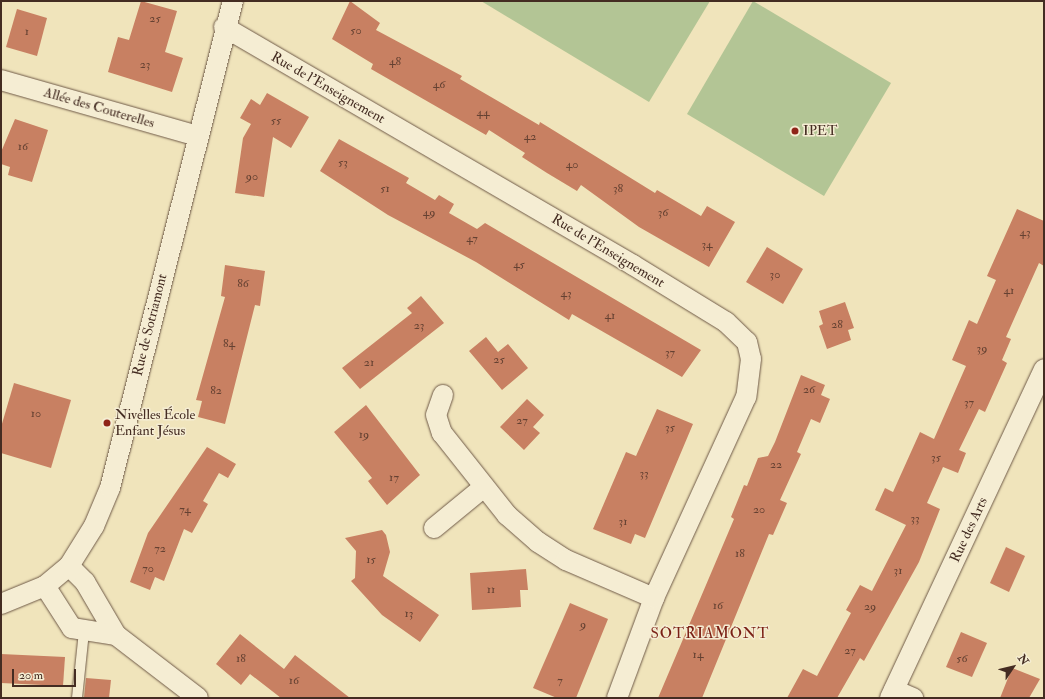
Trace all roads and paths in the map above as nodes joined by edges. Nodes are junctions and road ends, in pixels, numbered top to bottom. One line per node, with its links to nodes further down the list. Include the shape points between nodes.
1 (233, 1): 2 (street, Rue de Sotriamont)
2 (224, 27): 4 (street, Rue de Sotriamont); 11 (street, Rue de l'Enseignement, via 632,265 726,322 747,342 751,359 746,396)
3 (1, 80): 4 (street, Allée des Couterelles)
4 (197, 136): 9 (street, Rue de Sotriamont, via 110,488 94,526)
5 (1044, 369): 15 (street, Rue des Arts)
6 (443, 395): 7 (street, via 436,415 442,432)
7 (484, 487): 8 (street); 11 (street, via 507,515 538,542 566,560)
8 (434, 528)
9 (69, 566): 10 (street, Rue de Sotriamont); 14 (street, via 85,582)
10 (45, 586): 12 (street, Rue de Sotriamont); 13 (street, via 72,628)
11 (654, 598): 18 (street, Rue de l'Enseignement)
12 (1, 604)
13 (84, 631): 14 (street); 16 (lane)
14 (116, 635): 17 (street)
15 (892, 694): 19 (street, Rue des Arts)
16 (77, 698)
17 (198, 698)
18 (617, 698)
19 (913, 698)

